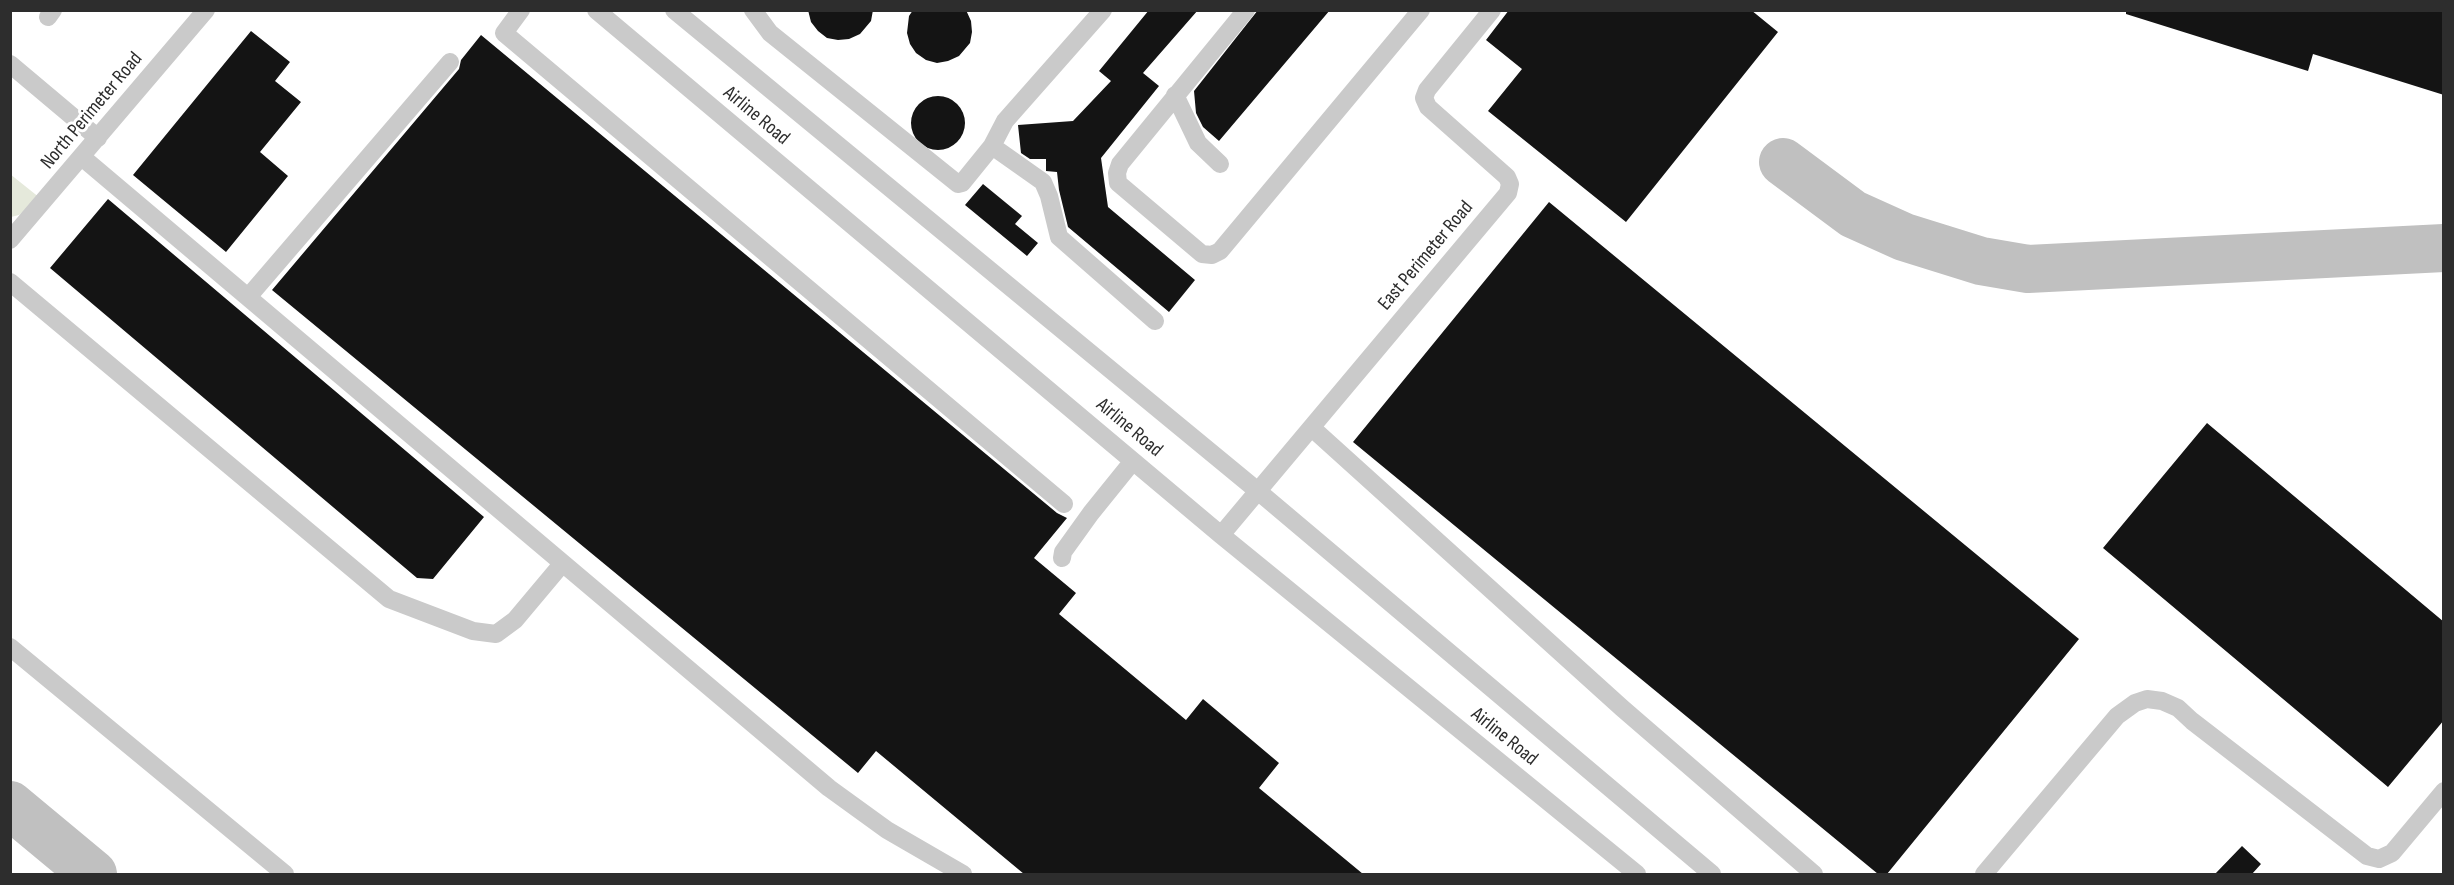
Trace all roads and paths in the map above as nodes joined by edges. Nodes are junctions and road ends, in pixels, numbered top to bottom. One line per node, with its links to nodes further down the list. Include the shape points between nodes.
1 (206, 10): 13 (lane, North Perimeter Road)
2 (521, 10): 24 (lane, via 504,33)
3 (596, 10): 22 (lane, Airline Road)
4 (674, 10): 23 (lane, Airline Road)
5 (753, 10): 14 (lane, via 770,33 955,183 962,183)
6 (1103, 10): 14 (lane, via 1005,121)
7 (1246, 10): 12 (lane)
8 (1421, 10): 12 (lane, via 1220,251 1212,255 1202,254 1118,183 1120,164)
9 (1492, 10): 21 (lane, East Perimeter Road, via 1426,90 1424,98 1428,107 1507,177 1508,193)
10 (450, 62): 19 (lane)
11 (10, 64): 13 (lane)
12 (1175, 95): 16 (lane, via 1198,143)
13 (98, 138): 15 (lane, North Perimeter Road)
14 (992, 146): 20 (lane, via 1043,182 1059,237)
15 (83, 158): 17 (lane, North Perimeter Road); 19 (lane)
16 (1220, 164)
17 (10, 240)
18 (10, 282): 27 (lane, via 389,598 473,632 496,634 514,620)
19 (249, 296): 27 (lane)
20 (1155, 321)
21 (1312, 428): 23 (lane, East Perimeter Road); 34 (lane, via 1622,708)
22 (1133, 460): 25 (lane, Airline Road); 26 (lane)
23 (1259, 492): 25 (lane, East Perimeter Road); 33 (lane, Airline Road)
24 (1064, 504)
25 (1221, 535): 32 (lane, Airline Road)
26 (1062, 558)
27 (562, 564): 31 (lane, via 856,809)
28 (10, 647): 30 (lane)
29 (2444, 791): 35 (lane, via 2392,853 2379,859 2367,856 2178,708 2147,699 2117,716)
30 (285, 874)
31 (963, 874)
32 (1637, 874)
33 (1712, 874)
34 (1814, 874)
35 (1984, 874)

